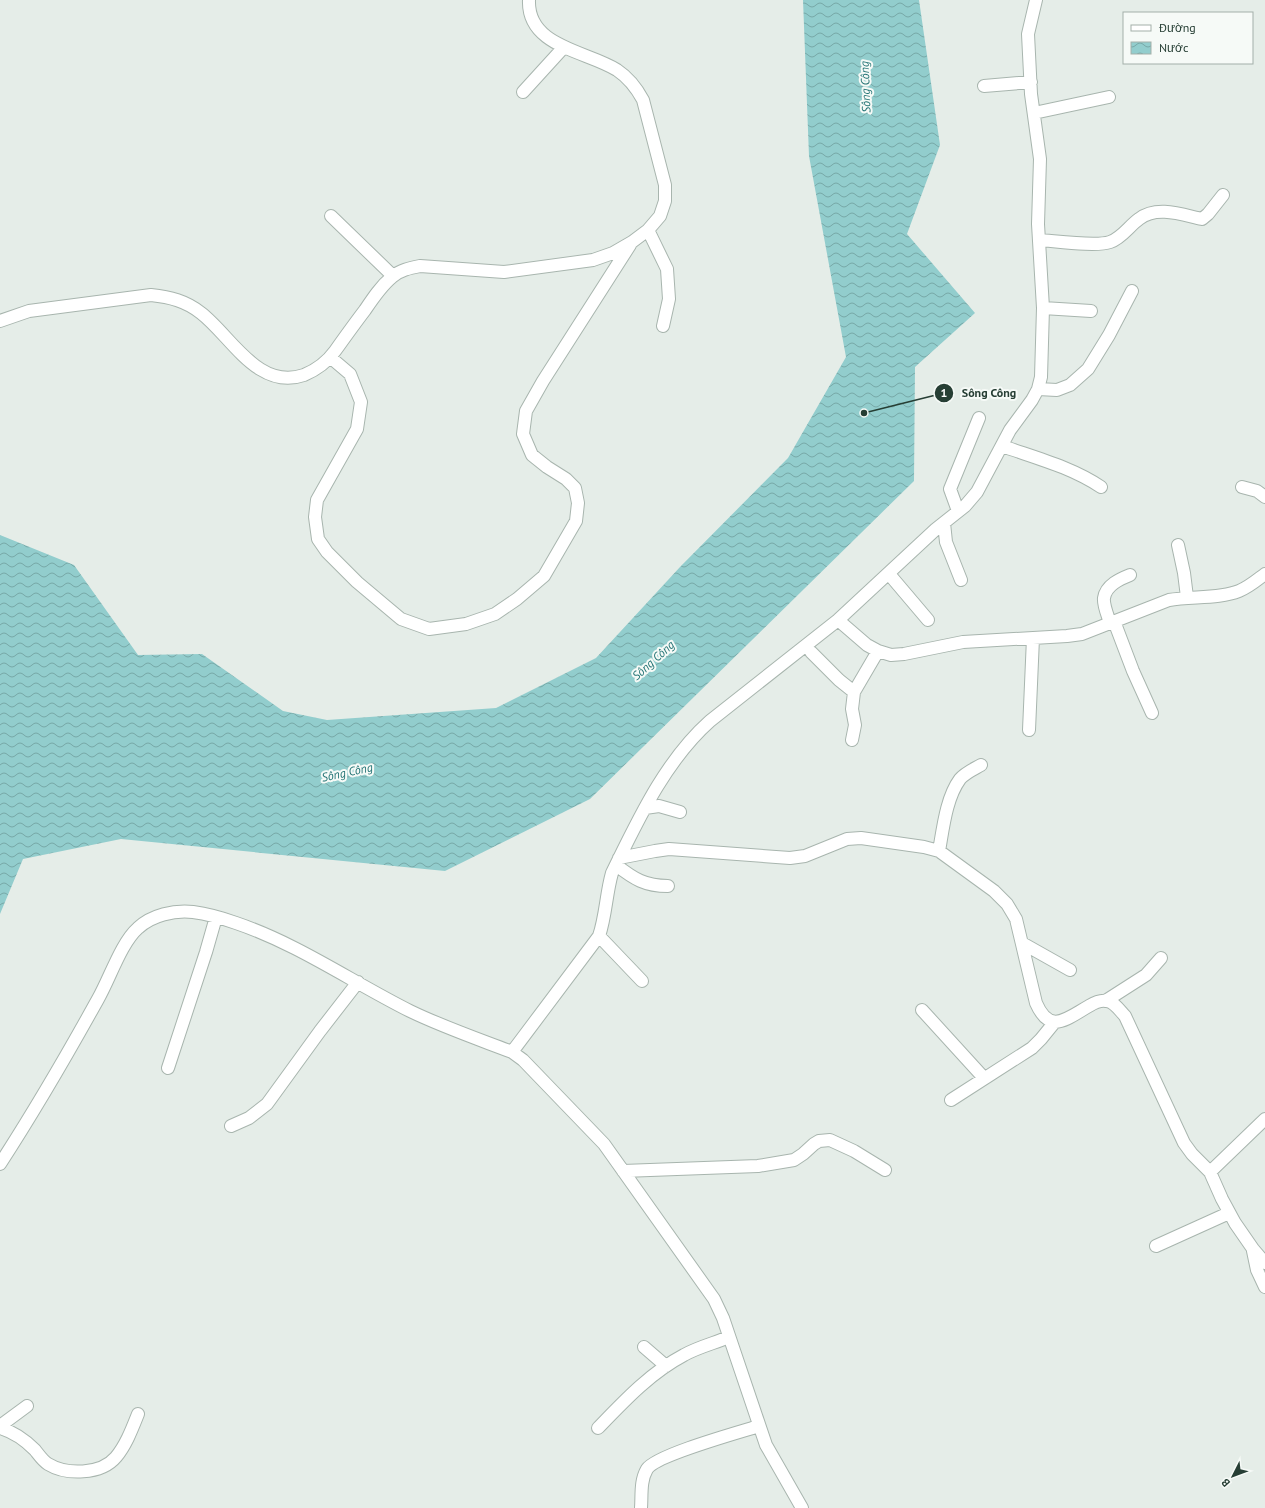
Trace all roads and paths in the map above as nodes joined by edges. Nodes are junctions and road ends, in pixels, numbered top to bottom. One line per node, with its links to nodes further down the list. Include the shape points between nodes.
1 (529, 0): 3 (street, via 532,19 540,31)
2 (1036, 0): 4 (street, via 1028,34)
3 (564, 47): 6 (street); 11 (street, via 615,69 632,83 642,100 665,185 665,201 660,216)
4 (1031, 82): 5 (street); 8 (street)
5 (984, 86)
6 (523, 92)
7 (1109, 97): 8 (street)
8 (1034, 113): 12 (street, via 1040,159)
9 (1223, 195): 12 (street, via 1202,219 1163,211 1148,214 1109,242 1087,244)
10 (332, 216): 14 (street)
11 (648, 230): 13 (street); 19 (street, via 667,269 669,299)
12 (1039, 240): 16 (street)
13 (632, 242): 14 (street, via 613,253 593,260 511,272 420,266 407,268); 20 (street, via 526,412 523,434 532,455 576,488 576,521 544,576 495,614 466,624 429,629 401,619 357,582 327,552 318,539 315,517 317,500 357,428 361,402 350,374)
14 (393, 276): 20 (street, via 382,286)
15 (1132, 291): 21 (street, via 1088,370 1070,385 1057,390)
16 (1043, 308): 17 (street); 21 (street, via 1041,377)
17 (1091, 311)
18 (0, 321): 20 (street, via 29,311 151,295 169,297 187,303 202,313 246,359 278,377 296,377)
19 (663, 326)
20 (334, 360)
21 (1038, 389): 23 (street, via 1016,420)
22 (979, 418): 27 (street, via 950,489)
23 (1002, 446): 24 (street, via 1056,464); 27 (street, via 977,492)
24 (1101, 487)
25 (1242, 487): 26 (street, via 1257,490)
26 (1265, 497)
27 (958, 511): 28 (street)
28 (944, 523): 30 (street); 33 (street, via 946,542)
29 (1178, 545): 34 (street)
30 (889, 574): 35 (street); 36 (street)
31 (1265, 574): 34 (street, via 1239,591 1226,595)
32 (1130, 575): 37 (street, via 1117,580 1107,590 1104,598)
33 (961, 580)
34 (1187, 597): 37 (street, via 1169,600)
35 (838, 620): 39 (street); 46 (street, via 701,729 656,788)
36 (928, 620)
37 (1112, 622): 38 (street, via 1082,634); 42 (street)
38 (1033, 638): 39 (street, via 964,642 904,654 890,655); 43 (street)
39 (878, 651): 41 (street)
40 (811, 652): 41 (street)
41 (854, 692): 44 (street, via 852,709 855,725)
42 (1152, 713)
43 (1029, 730)
44 (852, 740)
45 (981, 765): 48 (street, via 960,779 946,814)
46 (645, 808): 47 (street, via 659,806); 49 (street)
47 (680, 812)
48 (939, 852): 49 (street, via 924,847 861,838 847,840 805,856 790,858 669,849); 53 (street, via 994,891 1007,904 1016,918)
49 (618, 862): 50 (street, via 630,876 642,883); 52 (street, via 608,884)
50 (668, 886)
51 (216, 917): 57 (street, via 282,941); 62 (street); 67 (street, via 191,912 172,913 152,918 138,928 128,940 99,998)
52 (599, 936): 56 (street); 61 (street)
53 (1022, 943): 55 (street); 60 (street, via 1036,1003 1040,1012)
54 (1161, 958): 58 (street, via 1146,975)
55 (1070, 970)
56 (642, 981)
57 (358, 982): 61 (street, via 427,1018); 66 (street, via 267,1104 249,1118)
58 (1107, 1000): 60 (street, via 1098,1001 1062,1021); 70 (street, via 1125,1016 1184,1143)
59 (922, 1010): 63 (street)
60 (1054, 1022): 63 (street, via 1032,1048)
61 (512, 1052): 69 (street, via 589,1127)
62 (168, 1068)
63 (984, 1078): 64 (street)
64 (951, 1100)
65 (1265, 1119): 70 (street)
66 (231, 1126)
67 (0, 1164)
68 (885, 1170): 69 (street, via 830,1140 819,1141 794,1160 758,1166)
69 (623, 1171): 76 (street, via 714,1299)
70 (1210, 1172): 71 (street)
71 (1229, 1213): 72 (street); 73 (street)
72 (1156, 1246)
73 (1253, 1249): 74 (street); 75 (street, via 1257,1270)
74 (1265, 1263)
75 (1265, 1287)
76 (729, 1337): 78 (street, via 685,1354); 81 (street)
77 (644, 1347): 78 (street)
78 (666, 1366): 83 (street, via 632,1392)
79 (27, 1406): 82 (street)
80 (138, 1414): 82 (street, via 116,1458 107,1465 85,1472 70,1472 47,1464 28,1443 10,1430)
81 (759, 1426): 84 (street, via 697,1445 648,1467 642,1480); 85 (street, via 772,1458)
82 (0, 1427)
83 (598, 1428)
84 (641, 1508)
85 (802, 1508)

